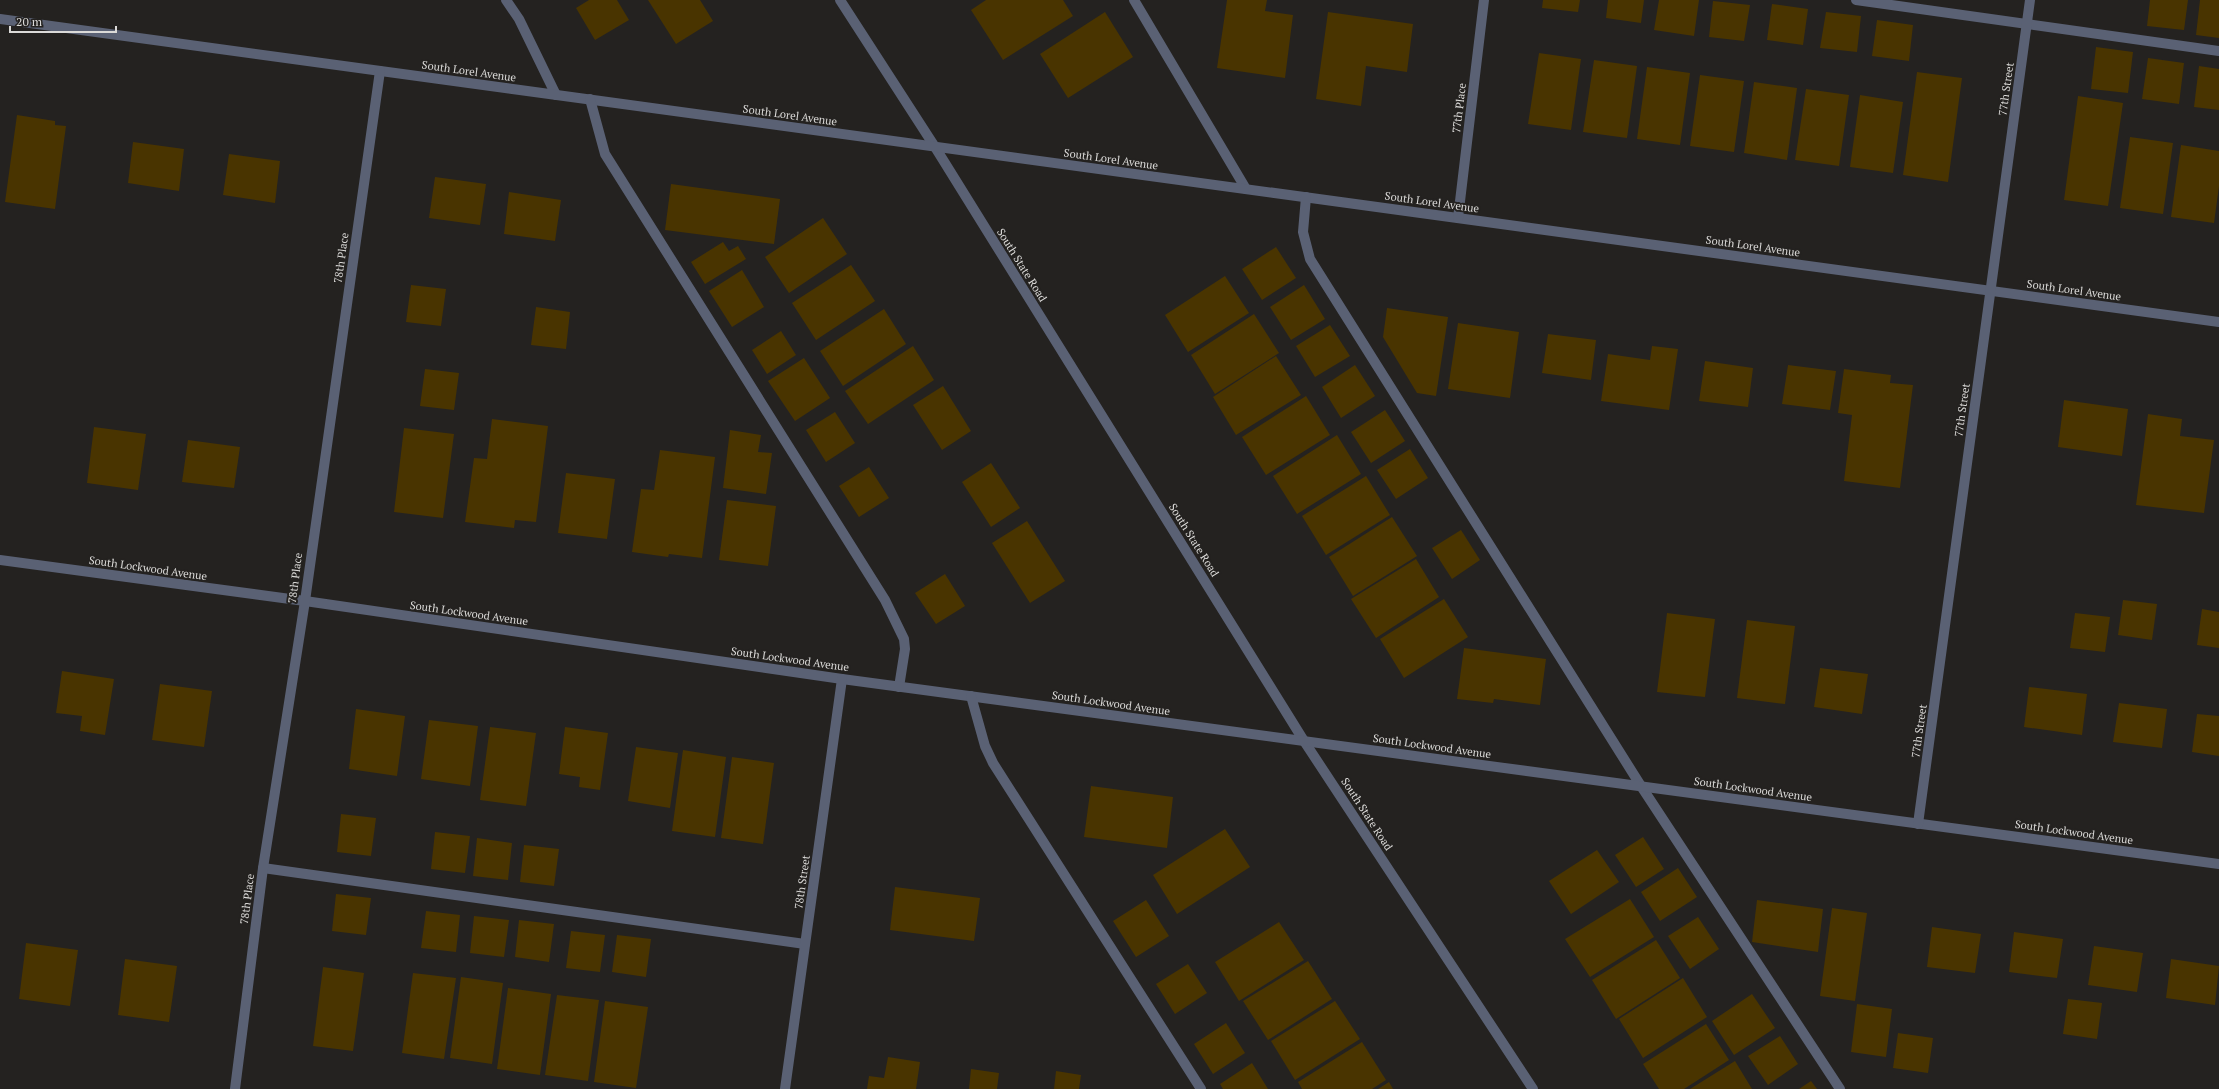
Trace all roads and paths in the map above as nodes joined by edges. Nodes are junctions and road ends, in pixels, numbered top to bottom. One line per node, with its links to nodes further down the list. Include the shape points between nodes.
1 (506, 0): 11 (street, via 519,19)
2 (840, 0): 13 (street, South State Road)
3 (1134, 0): 14 (street)
4 (1484, 0): 16 (street, 77th Place)
5 (1856, 0): 8 (street)
6 (2030, 0): 8 (street, 77th Street)
7 (0, 19): 10 (street, South Lorel Avenue)
8 (2027, 24): 9 (street); 17 (street, 77th Street)
9 (2219, 51)
10 (380, 71): 11 (street, South Lorel Avenue); 20 (street, 78th Place)
11 (556, 95): 12 (street, South Lorel Avenue)
12 (590, 99): 13 (street, South Lorel Avenue); 22 (street, via 605,154 885,600 904,639 905,649)
13 (935, 147): 14 (street, South Lorel Avenue); 24 (street, South State Road)
14 (1246, 189): 15 (street, South Lorel Avenue)
15 (1306, 197): 16 (street, South Lorel Avenue); 25 (street, via 1302,232 1310,259)
16 (1458, 218): 17 (street, South Lorel Avenue)
17 (1991, 290): 18 (street, South Lorel Avenue); 26 (street, 77th Street)
18 (2219, 322)
19 (0, 560): 20 (street, South Lockwood Avenue)
20 (305, 601): 21 (street, South Lockwood Avenue); 28 (street, 78th Place)
21 (842, 679): 22 (street, South Lockwood Avenue); 29 (street, 78th Street)
22 (899, 687): 23 (street, South Lockwood Avenue)
23 (971, 696): 24 (street, South Lockwood Avenue); 32 (street, via 985,746 993,763)
24 (1304, 741): 25 (street, South Lockwood Avenue); 33 (street, South State Road)
25 (1641, 786): 26 (street, South Lockwood Avenue); 34 (street)
26 (1918, 824): 27 (street, South Lockwood Avenue)
27 (2219, 864)
28 (263, 868): 29 (street); 30 (street, 78th Place)
29 (806, 944): 31 (street, 78th Street)
30 (235, 1089)
31 (785, 1089)
32 (1201, 1089)
33 (1534, 1089)
34 (1840, 1089)

